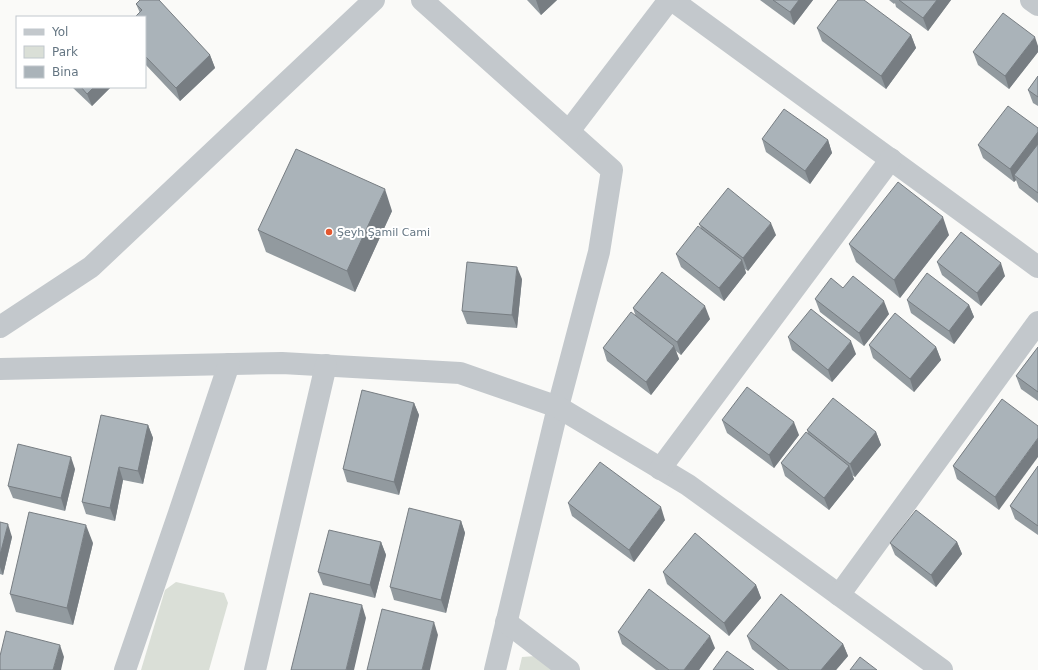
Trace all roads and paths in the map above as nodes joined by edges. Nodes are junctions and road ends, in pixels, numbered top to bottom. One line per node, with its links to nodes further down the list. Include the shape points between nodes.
1 (374, 0): 11 (street, via 91,266)
2 (422, 0): 7 (street)
3 (669, 0): 7 (street)
4 (672, 0): 8 (street)
5 (1031, 0): 6 (street)
6 (1038, 5)
7 (569, 131): 15 (street, via 612,170 598,252)
8 (891, 159): 9 (street); 16 (street)
9 (1038, 266)
10 (1038, 322): 17 (street)
11 (0, 327)
12 (229, 364): 13 (street); 14 (street); 19 (street)
13 (326, 365): 15 (street, via 460,373); 20 (street)
14 (0, 369)
15 (558, 407): 16 (street); 18 (street)
16 (660, 469): 17 (street, via 688,485)
17 (839, 595): 23 (street)
18 (506, 622): 21 (street); 22 (street)
19 (125, 670)
20 (255, 670)
21 (495, 670)
22 (569, 670)
23 (942, 670)

